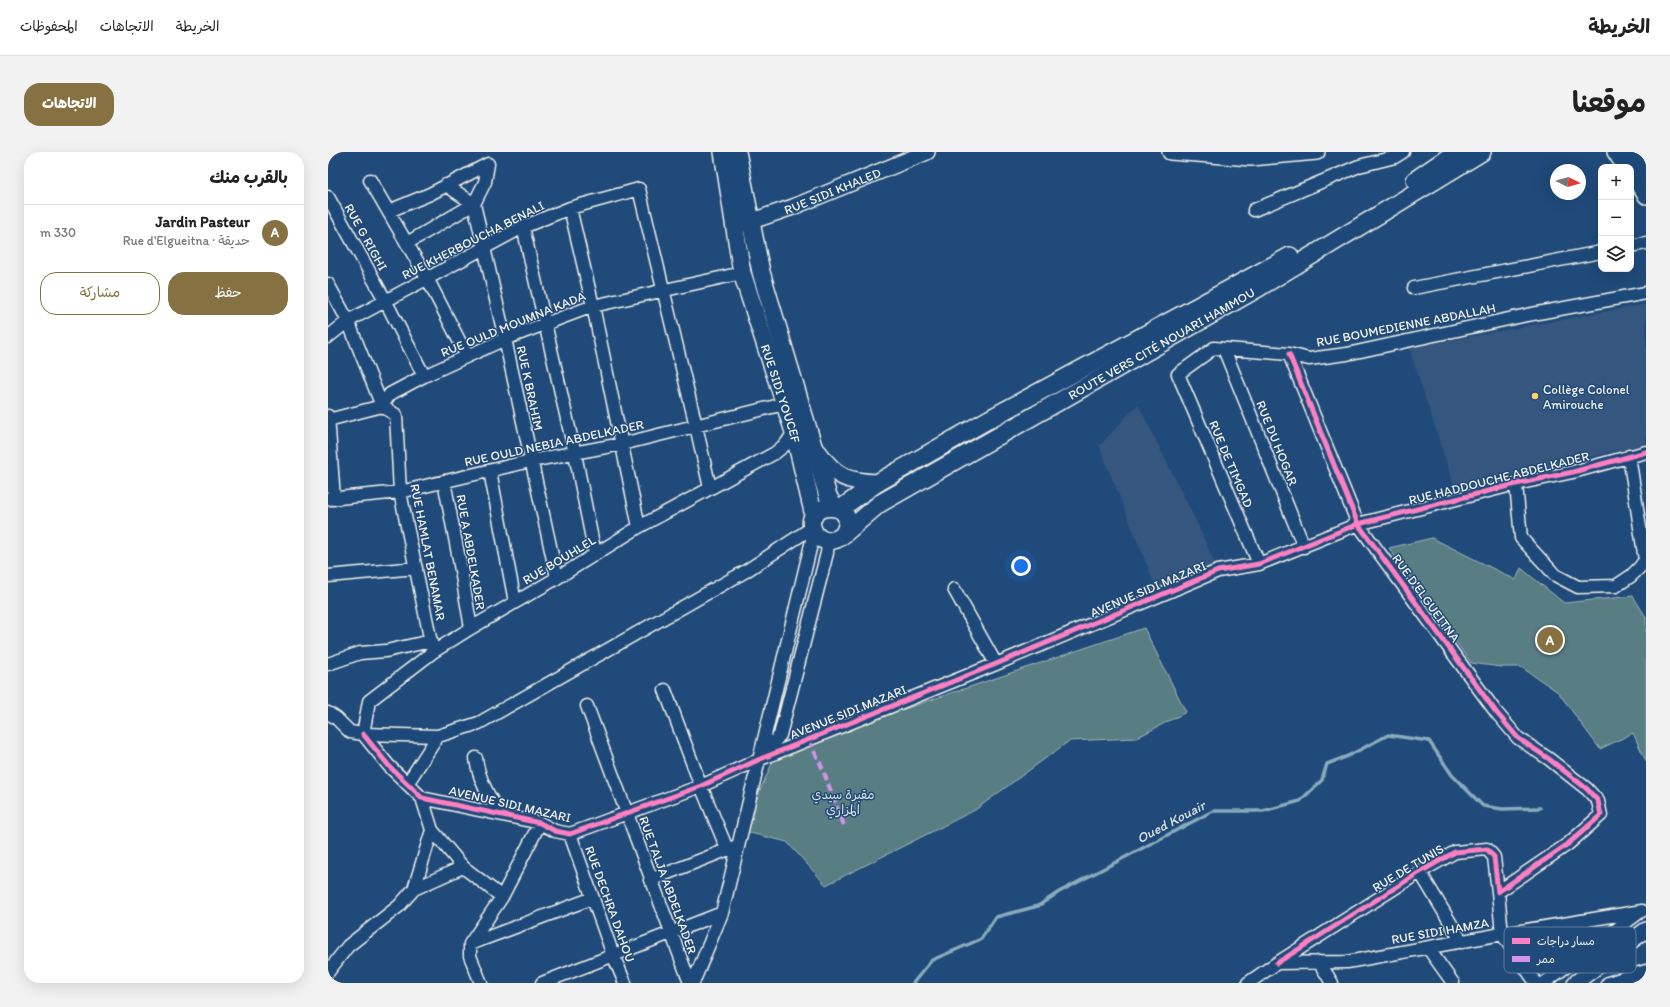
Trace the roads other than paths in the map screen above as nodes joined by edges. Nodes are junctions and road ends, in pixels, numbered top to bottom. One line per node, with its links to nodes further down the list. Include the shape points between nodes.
1 (723, 152): 23 (main road, RUE SIDI YOUCEF)
2 (737, 152): 22 (main road)
3 (927, 152): 22 (street, RUE SIDI KHALED, via 793,207)
4 (1170, 152): 5 (street, via 1252,158)
5 (1317, 152)
6 (1403, 152): 20 (street, via 1395,157 1359,166)
7 (1456, 152): 61 (main road, ROUTE VERS CITÉ NOUARI HAMMOU, via 1415,181 1277,263 991,418)
8 (1482, 152): 69 (main road, ROUTE VERS CITÉ NOUARI HAMMOU, via 1260,287 879,504)
9 (1615, 152): 11 (street)
10 (1630, 152): 12 (street)
11 (1623, 164)
12 (1646, 175)
13 (1634, 179): 16 (street)
14 (370, 180): 21 (street)
15 (446, 185): 18 (street); 18 (street, via 488,164 485,182); 21 (street)
16 (1646, 196)
17 (328, 197): 36 (street, RUE G RIGHI)
18 (474, 204): 25 (street); 28 (street, RUE K BRAHIM)
19 (570, 208): 24 (street, RUE KHERBOUCHA BENALI); 34 (street, RUE KHERBOUCHA BENALI, via 639,189); 37 (street)
20 (1254, 210)
21 (390, 211): 25 (street)
22 (752, 221): 23 (street, RUE SIDI KHALED); 53 (main road, via 761,272)
23 (735, 224): 30 (main road, RUE SIDI YOUCEF)
24 (523, 227): 28 (street, RUE KHERBOUCHA BENALI); 39 (street)
25 (407, 243): 31 (street)
26 (1646, 243): 27 (street)
27 (1634, 245)
28 (484, 248): 31 (street, RUE KHERBOUCHA BENALI); 41 (street, RUE K BRAHIM)
29 (1598, 253): 33 (street)
30 (742, 273): 34 (street, RUE OULD MOUMNA KADA); 47 (main road, RUE SIDI YOUCEF)
31 (427, 278): 36 (street, RUE KHERBOUCHA BENALI); 44 (street)
32 (328, 284): 38 (street, RUE HAMLAT BENAMAR)
33 (1414, 288)
34 (664, 290): 37 (street, RUE OULD MOUMNA KADA); 51 (street)
35 (1646, 293): 43 (street, RUE BOUMEDIENNE ABDALLAH, via 1527,315 1347,354 1309,359)
36 (385, 300): 38 (street, RUE KHERBOUCHA BENALI); 46 (street, RUE G RIGHI)
37 (593, 306): 39 (street, RUE OULD MOUMNA KADA); 54 (street)
38 (348, 321): 40 (street, RUE KHERBOUCHA BENALI); 48 (street, RUE HAMLAT BENAMAR)
39 (546, 324): 41 (street, RUE OULD MOUMNA KADA); 56 (street)
40 (328, 337)
41 (505, 339): 44 (street, RUE OULD MOUMNA KADA); 58 (street, RUE K BRAHIM)
42 (1224, 349): 43 (street, RUE BOUMEDIENNE ABDALLAH); 45 (street, RUE BOUMEDIENNE ABDALLAH, via 1214,348); 70 (street, RUE DU HOGAR)
43 (1289, 354): 67 (street, RUE D'ELGUEITNA)
44 (467, 356): 46 (street, RUE OULD MOUMNA KADA)
45 (1178, 374): 72 (street, RUE DE TIMGAD)
46 (424, 376): 48 (street, RUE OULD MOUMNA KADA, via 390,394)
47 (784, 404): 51 (street, RUE OULD NEBIA ABDELKADER); 52 (main road, RUE SIDI YOUCEF)
48 (382, 406): 50 (street); 64 (street, RUE HAMLAT BENAMAR, via 396,415)
49 (328, 416): 50 (street)
50 (328, 419): 65 (street)
51 (696, 426): 54 (street, RUE OULD NEBIA ABDELKADER); 63 (street)
52 (794, 432): 63 (street, RUE BOUHLEL, via 786,444 775,453); 69 (main road, RUE SIDI YOUCEF)
53 (812, 443): 61 (main road, via 831,470 845,479); 66 (main road, via 828,496)
54 (622, 444): 56 (street, RUE OULD NEBIA ABDELKADER); 68 (street)
55 (1646, 452): 57 (street, RUE HADDOUCHE ABDELKADER)
56 (575, 454): 58 (street, RUE OULD NEBIA ABDELKADER); 71 (street)
57 (1629, 456): 62 (street, RUE HADDOUCHE ABDELKADER, via 1573,472); 62 (street, via 1645,560 1631,576 1616,586 1578,587 1555,574 1521,538)
58 (530, 461): 59 (street, RUE OULD NEBIA ABDELKADER); 75 (street, RUE K BRAHIM)
59 (490, 471): 60 (street, RUE OULD NEBIA ABDELKADER); 77 (street)
60 (444, 481): 64 (street, RUE OULD NEBIA ABDELKADER); 78 (street, RUE A ABDELKADER)
61 (878, 483): 66 (main road, ROUTE VERS CITÉ NOUARI HAMMOU)
62 (1516, 484): 67 (street, RUE HADDOUCHE ABDELKADER)
63 (710, 488): 68 (street, RUE BOUHLEL)
64 (400, 492): 65 (street, RUE OULD NEBIA ABDELKADER); 73 (street, RUE HAMLAT BENAMAR)
65 (331, 499)
66 (837, 508): 69 (main road, ROUTE VERS CITÉ NOUARI HAMMOU, via 823,508); 69 (main road, via 846,518 847,524)
67 (1358, 524): 70 (street, AVENUE SIDI MAZARI); 102 (street, RUE D'ELGUEITNA, via 1496,712 1518,738 1550,759 1598,801 1602,815 1568,844)
68 (639, 527): 71 (street, RUE BOUHLEL)
69 (823, 530): 86 (street, via 746,571 479,724); 88 (street); 88 (street, via 827,553 780,735)
70 (1304, 547): 72 (street, AVENUE SIDI MAZARI)
71 (595, 554): 75 (street, RUE BOUHLEL)
72 (1259, 564): 81 (street, AVENUE SIDI MAZARI, via 1218,571)
73 (416, 568): 74 (street); 79 (street, RUE HAMLAT BENAMAR)
74 (328, 576)
75 (556, 578): 77 (street, RUE BOUHLEL)
76 (954, 589): 81 (street)
77 (515, 602): 78 (street, RUE BOUHLEL)
78 (471, 628): 79 (street, RUE BOUHLEL)
79 (432, 647): 80 (street, via 360,653); 85 (street, RUE BOUHLEL, via 369,701)
80 (328, 664)
81 (996, 664): 88 (street, AVENUE SIDI MAZARI)
82 (665, 690): 90 (street)
83 (587, 706): 93 (street, RUE TALJA ABDELKADER)
84 (328, 713): 85 (street, via 350,732)
85 (363, 734): 86 (street); 89 (street)
86 (438, 736): 89 (street)
87 (476, 758): 92 (street, via 477,769)
88 (758, 760): 90 (street, AVENUE SIDI MAZARI); 97 (street)
89 (407, 784): 91 (street)
90 (701, 786): 93 (street, AVENUE SIDI MAZARI); 97 (street)
91 (422, 798): 92 (street, AVENUE SIDI MAZARI); 95 (street)
92 (501, 814): 94 (street, AVENUE SIDI MAZARI)
93 (627, 814): 96 (street, AVENUE SIDI MAZARI); 100 (street, RUE TALJA ABDELKADER)
94 (540, 824): 96 (street, AVENUE SIDI MAZARI); 103 (street)
95 (432, 830): 98 (street); 101 (street)
96 (570, 834): 104 (street, RUE DECHRA DAHOU)
97 (733, 847): 100 (street); 106 (street)
98 (463, 868): 101 (street); 103 (street)
99 (1420, 872): 102 (street, RUE DE TUNIS, via 1455,852 1487,849 1494,857); 114 (street); 119 (street, RUE DE TUNIS)
100 (650, 880): 110 (street, RUE TALJA ABDELKADER)
101 (414, 889): 121 (street, via 399,906 348,946)
102 (1498, 892): 111 (street)
103 (502, 897): 115 (street)
104 (593, 898): 115 (street); 117 (street, RUE DECHRA DAHOU)
105 (1644, 910): 107 (street, RUE SIDI HAMZA); 108 (street)
106 (722, 913): 110 (street); 129 (street)
107 (1543, 927)
108 (1621, 927)
109 (1646, 930): 113 (street)
110 (670, 933): 117 (street); 128 (street, RUE TALJA ABDELKADER)
111 (1502, 934): 112 (street); 114 (street, RUE SIDI HAMZA)
112 (1504, 937)
113 (1636, 937)
114 (1462, 942): 116 (street, RUE SIDI HAMZA)
115 (470, 944): 125 (street, via 470,956)
116 (1428, 948): 118 (street, RUE SIDI HAMZA, via 1347,962); 132 (street)
117 (613, 955): 126 (street); 127 (street, RUE DECHRA DAHOU)
118 (1319, 962): 119 (street, RUE SIDI HAMZA); 131 (street)
119 (1277, 963): 130 (street)
120 (1646, 971): 136 (street)
121 (328, 972)
122 (1529, 973): 133 (street)
123 (1558, 973): 134 (street)
124 (1588, 973): 135 (street)
125 (481, 983)
126 (542, 983)
127 (625, 983)
128 (690, 983)
129 (693, 983)
130 (1248, 983)
131 (1332, 983)
132 (1453, 983)
133 (1536, 983)
134 (1544, 983)
135 (1575, 983)
136 (1608, 983)

